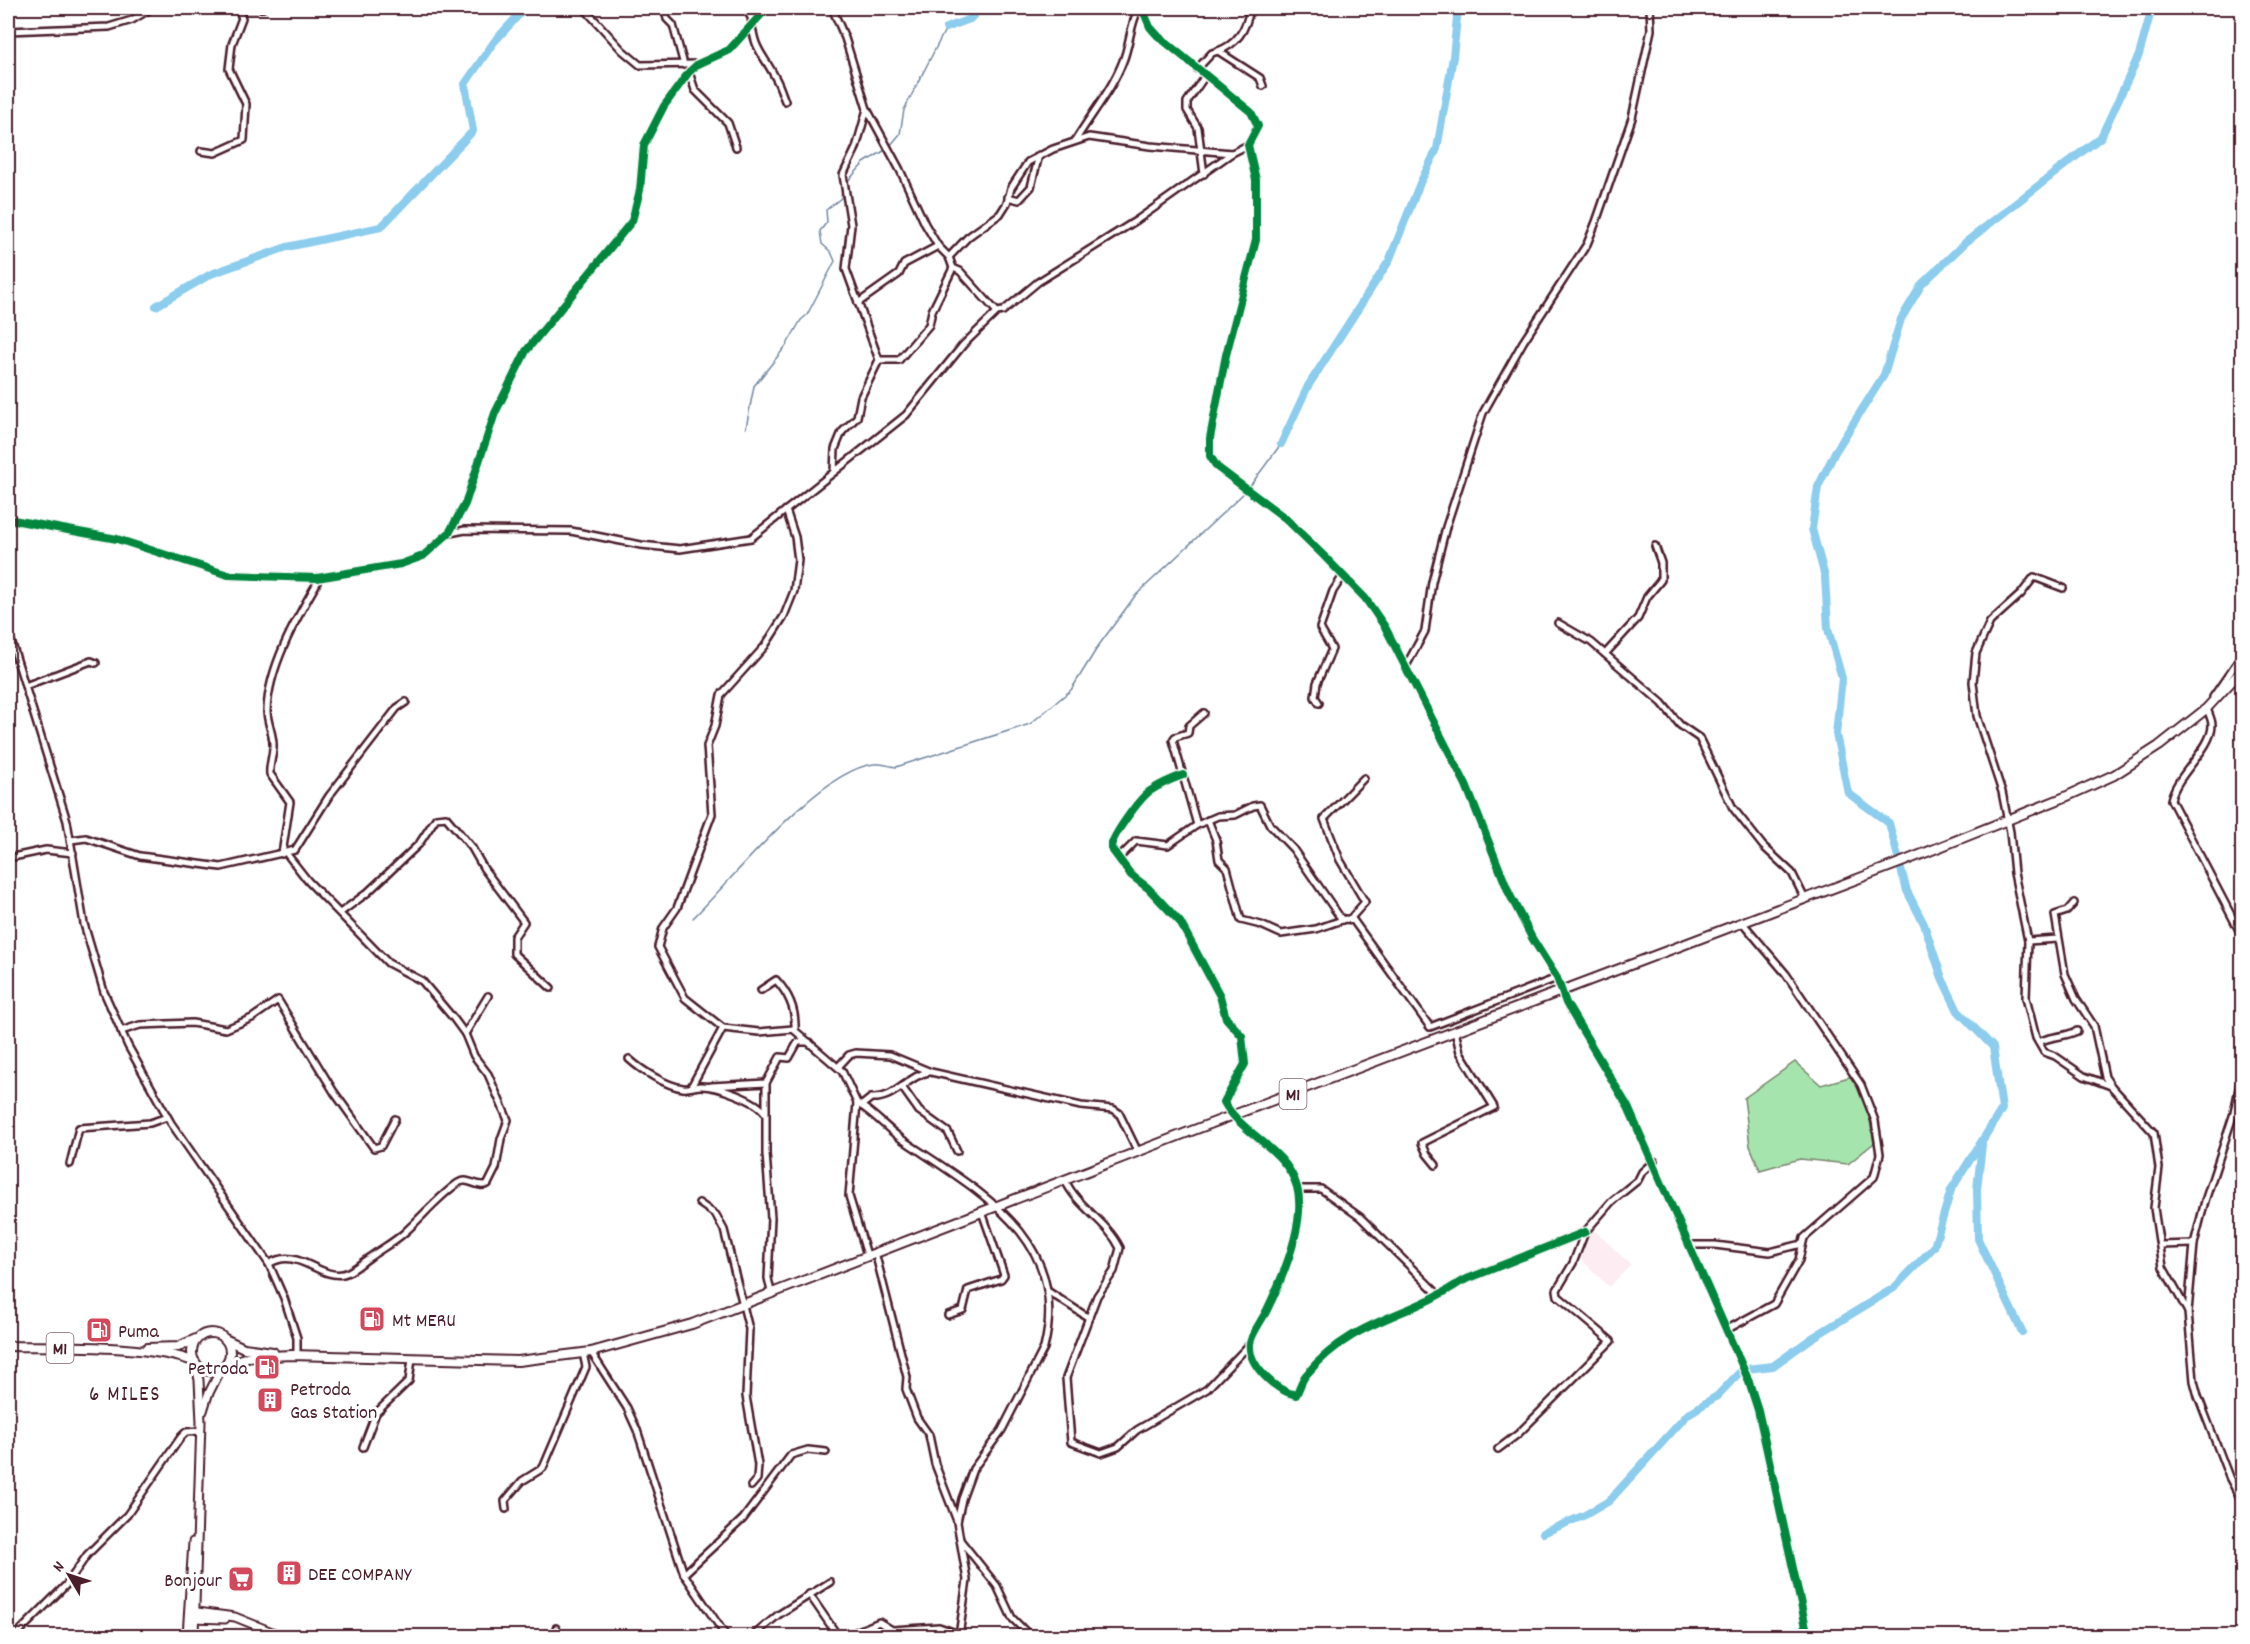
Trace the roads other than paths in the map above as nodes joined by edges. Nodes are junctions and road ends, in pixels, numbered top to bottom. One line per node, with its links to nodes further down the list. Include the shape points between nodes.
1 (152, 8): 14 (street, via 110,27)
2 (229, 8): 12 (street)
3 (263, 8): 12 (street)
4 (584, 8): 17 (street, via 598,27 640,65)
5 (665, 8): 17 (street)
6 (744, 8): 13 (street)
7 (767, 8): 13 (street)
8 (832, 8): 23 (street)
9 (1141, 8): 18 (street, via 1153,31); 24 (street, via 1123,62)
10 (1252, 8): 15 (street, via 1240,36)
11 (1650, 8): 52 (street, via 1651,30 1632,118 1596,222 1587,244 1523,342 1483,413 1443,535 1425,631)
12 (238, 9): 28 (street, via 242,18 232,45 229,69 246,104 244,140 215,153)
13 (752, 22): 16 (street, via 729,50); 22 (street, via 758,52)
14 (8, 31)
15 (1218, 51): 18 (street); 21 (street, via 1260,78)
16 (698, 64): 17 (street); 19 (street)
17 (684, 65)
18 (1197, 69): 20 (street)
19 (689, 72): 26 (street, via 695,90 728,123); 42 (street, via 664,106 644,145 632,221 526,351 495,413 468,496)
20 (1205, 76): 25 (street, via 1256,118 1258,126); 27 (street, via 1186,102 1198,128)
21 (1263, 86)
22 (786, 101)
23 (867, 109): 33 (street); 36 (street, via 842,181 851,225 846,269)
24 (1075, 141): 27 (street, via 1097,138); 30 (street)
25 (1248, 145): 29 (street); 44 (street, via 1256,180 1256,240 1226,355 1210,456 1216,467 1285,518)
26 (736, 147)
27 (1199, 150): 29 (street); 31 (street)
28 (201, 151)
29 (1232, 153): 31 (street)
30 (1039, 155): 32 (street, via 1018,174); 32 (street, via 1031,187 1019,200)
31 (1204, 174): 37 (street)
32 (1008, 197): 34 (street, via 1000,214 968,237)
33 (938, 246): 34 (street); 36 (street, via 904,264 899,274)
34 (949, 257): 35 (street)
35 (953, 268): 37 (street); 38 (street, via 929,326 917,341 899,360)
36 (858, 303): 38 (street)
37 (997, 312): 39 (street, via 963,345 906,415)
38 (879, 360): 39 (street, via 861,397 857,417 842,432 835,449)
39 (834, 472): 40 (street)
40 (786, 510): 42 (street, via 751,538 680,549 571,531); 85 (street, via 797,550 795,585 784,616 765,646 723,691 707,746 712,814 677,908 663,928 658,944 685,998)
41 (8, 519): 45 (street, via 117,539 228,575)
42 (449, 533): 45 (street, via 431,551 413,561)
43 (1655, 546): 49 (street, via 1661,580 1647,597 1638,618)
44 (1343, 576): 52 (street, via 1370,604); 56 (street, via 1333,591 1320,628 1332,649 1317,683)
45 (317, 578): 66 (street, via 278,661 268,704 273,747 270,774 290,802)
46 (2063, 588): 62 (street, via 2034,577 1990,622 1976,653 1973,682 1977,716 2002,792)
47 (1558, 623): 49 (street, via 1587,638)
48 (8, 631): 54 (street)
49 (1605, 654): 69 (street, via 1699,738 1733,808 1763,846 1792,873)
50 (2242, 655): 57 (street)
51 (96, 663): 54 (street, via 91,661)
52 (1406, 666): 78 (street, via 1466,785 1509,893)
53 (2242, 670): 57 (highway, M1)
54 (25, 686): 64 (street)
55 (406, 702): 66 (street, via 397,708 329,796 299,845)
56 (1318, 703)
57 (2206, 709): 62 (highway, M1, via 2114,775); 75 (street, via 2212,722 2211,735 2176,785 2171,800)
58 (1204, 713): 59 (street, via 1189,726 1188,733 1174,738)
59 (1184, 775): 63 (street); 68 (street, via 1143,797 1111,843)
60 (1364, 778): 72 (street, via 1324,819 1340,860 1365,902)
61 (1208, 820): 63 (street); 73 (street, via 1260,805 1270,825 1293,849); 73 (street, via 1219,860 1227,868 1241,920 1281,933 1316,929)
62 (2006, 821): 69 (highway, M1); 77 (street)
63 (1197, 825): 68 (street, via 1168,845 1136,841)
64 (71, 840): 65 (street); 66 (street, via 86,838 140,856 211,867)
65 (73, 853): 67 (street, via 46,850); 88 (street, via 87,937)
66 (284, 853): 71 (street)
67 (8, 858)
68 (1119, 858): 104 (street, via 1131,875 1180,922 1220,996 1226,1018 1242,1036 1245,1064 1224,1102)
69 (1804, 897): 74 (highway, M1)
70 (2074, 903): 76 (street, via 2067,911 2055,915)
71 (340, 913): 79 (street, via 419,844 436,818 446,817 524,922 514,937 514,954); 91 (street, via 388,963 422,981)
72 (1350, 919): 73 (street); 83 (street, via 1430,1027)
73 (1342, 920)
74 (1742, 922): 81 (highway, M1); 118 (street, via 1786,974 1842,1054 1861,1085 1875,1121 1880,1154 1878,1172 1816,1226)
75 (2242, 936)
76 (2058, 939): 77 (street); 99 (street, via 2065,974 2094,1026)
77 (2028, 941): 93 (street, via 2026,998)
78 (1557, 978): 81 (street); 83 (street)
79 (551, 988)
80 (761, 990): 86 (street, via 776,980 782,986 793,1008)
81 (1561, 991): 84 (highway, M1); 109 (street, via 1628,1107)
82 (488, 996): 91 (street)
83 (1503, 999): 84 (street)
84 (1507, 1011): 89 (highway, M1)
85 (723, 1028): 86 (street, via 759,1032); 100 (street)
86 (795, 1029): 92 (street)
87 (2242, 1029): 119 (street, via 2241,1078 2234,1113)
88 (121, 1031): 105 (street); 106 (street, via 140,1025 192,1023 232,1028 278,1000 334,1092 374,1148 381,1146)
89 (1455, 1031): 104 (highway, M1); 111 (street, via 1460,1052 1494,1107 1422,1143)
90 (2077, 1031): 93 (street)
91 (465, 1034): 123 (street, via 471,1052 488,1074 508,1116 490,1181 480,1186 459,1182 403,1233 347,1272 333,1273 305,1262 278,1258)
92 (810, 1042): 95 (street); 97 (street, via 798,1042 789,1058 780,1057)
93 (2039, 1042): 99 (street, via 2044,1052 2084,1076)
94 (629, 1059): 100 (street, via 657,1077 680,1087)
95 (838, 1067): 96 (street, via 849,1055 863,1051 890,1055); 102 (street)
96 (931, 1071): 101 (street, via 917,1075); 108 (street, via 1081,1106 1113,1108)
97 (766, 1083): 98 (street); 103 (street)
98 (703, 1086): 100 (street); 103 (street, via 749,1101)
99 (2110, 1086): 121 (street, via 2157,1137 2159,1168 2154,1208)
100 (691, 1087)
101 (902, 1087): 102 (street); 107 (street, via 919,1111 948,1132)
102 (859, 1104): 115 (street, via 904,1140 956,1173); 122 (street, via 849,1196)
103 (766, 1114): 124 (street)
104 (1235, 1116): 108 (highway, M1); 113 (street, via 1274,1152)
105 (167, 1117): 110 (street, via 150,1123 79,1128); 123 (street)
106 (395, 1119)
107 (957, 1151)
108 (1138, 1152): 112 (highway, M1)
109 (1654, 1161): 117 (street); 120 (street)
110 (70, 1164)
111 (1436, 1165)
112 (1065, 1180): 115 (highway, M1); 130 (street, via 1070,1191 1096,1216 1120,1248 1114,1271 1102,1287)
113 (1298, 1189): 126 (street, via 1321,1189 1366,1221); 134 (street, via 1298,1218 1286,1266)
114 (699, 1203): 127 (street, via 721,1221)
115 (995, 1207): 116 (highway, M1); 125 (street, via 1027,1238)
116 (982, 1212): 122 (highway, M1); 129 (street, via 1004,1275 968,1290 963,1310)
117 (1585, 1232): 126 (street, via 1476,1275); 144 (street, via 1557,1293 1611,1341)
118 (1802, 1244): 120 (street, via 1770,1252); 131 (street, via 1795,1268 1773,1304)
119 (2194, 1244): 121 (street); 128 (street)
120 (1690, 1245): 131 (street)
121 (2160, 1245): 128 (street, via 2165,1275)
122 (871, 1254): 124 (highway, M1); 149 (street, via 908,1377 906,1389 917,1418 929,1435 935,1464)
123 (268, 1264): 138 (street, via 297,1338)
124 (771, 1292): 127 (highway, M1)
125 (1049, 1292): 130 (street); 149 (street, via 1044,1348 1002,1430 970,1476)
126 (1439, 1295): 134 (street, via 1350,1334 1305,1376 1296,1395 1256,1366)
127 (743, 1304): 137 (highway, M1, via 660,1335); 146 (street, via 748,1329 746,1396 758,1465 758,1479)
128 (2188, 1312): 147 (street, via 2198,1396)
129 (948, 1315)
130 (1089, 1318): 134 (street, via 1066,1378 1071,1442 1101,1453 1118,1447 1137,1430 1207,1389)
131 (1726, 1330): 170 (street, via 1758,1410)
132 (200, 1336): 133 (highway, M1, via 213,1333); 136 (highway, M1, via 178,1347); 140 (highway, via 192,1349)
133 (224, 1338): 138 (highway, M1, via 244,1348); 141 (highway, via 230,1353)
134 (1250, 1343)
135 (8, 1346): 136 (highway, M1)
136 (112, 1350): 140 (highway, M1, via 170,1355)
137 (587, 1353): 139 (highway, M1, via 518,1361); 148 (street, via 585,1371 543,1468 522,1481 505,1501); 152 (street, via 627,1408 637,1430)
138 (294, 1355): 139 (highway, M1); 141 (highway, M1, via 247,1357)
139 (412, 1359): 143 (street, via 409,1381 376,1413)
140 (195, 1362): 141 (highway, M1, via 206,1371); 142 (main road, via 200,1380)
141 (222, 1367): 142 (main road, via 208,1395)
142 (200, 1426): 150 (main road); 160 (street, via 181,1437 127,1515)
143 (363, 1447)
144 (1498, 1449)
145 (826, 1452): 152 (street, via 808,1450 791,1455 736,1527)
146 (752, 1486)
147 (2242, 1501)
148 (506, 1509)
149 (957, 1522): 151 (street)
150 (196, 1525): 153 (main road); 156 (main road)
151 (960, 1540): 159 (street, via 967,1581); 169 (street, via 997,1586 1012,1618)
152 (684, 1574): 165 (street)
153 (196, 1582): 156 (main road); 157 (main road, via 198,1600)
154 (830, 1582): 155 (street)
155 (809, 1594): 166 (street); 167 (street)
156 (191, 1615): 157 (main road); 161 (main road); 162 (main road)
157 (211, 1616): 162 (main road); 163 (main road, via 245,1620)
158 (556, 1628): 164 (street)
159 (959, 1635): 168 (street, via 939,1627 892,1630 879,1622)
160 (15, 1636)
161 (187, 1636)
162 (194, 1636)
163 (282, 1636)
164 (559, 1636)
165 (726, 1636)
166 (753, 1636)
167 (838, 1636)
168 (846, 1636)
169 (1030, 1636)
170 (1808, 1636)

